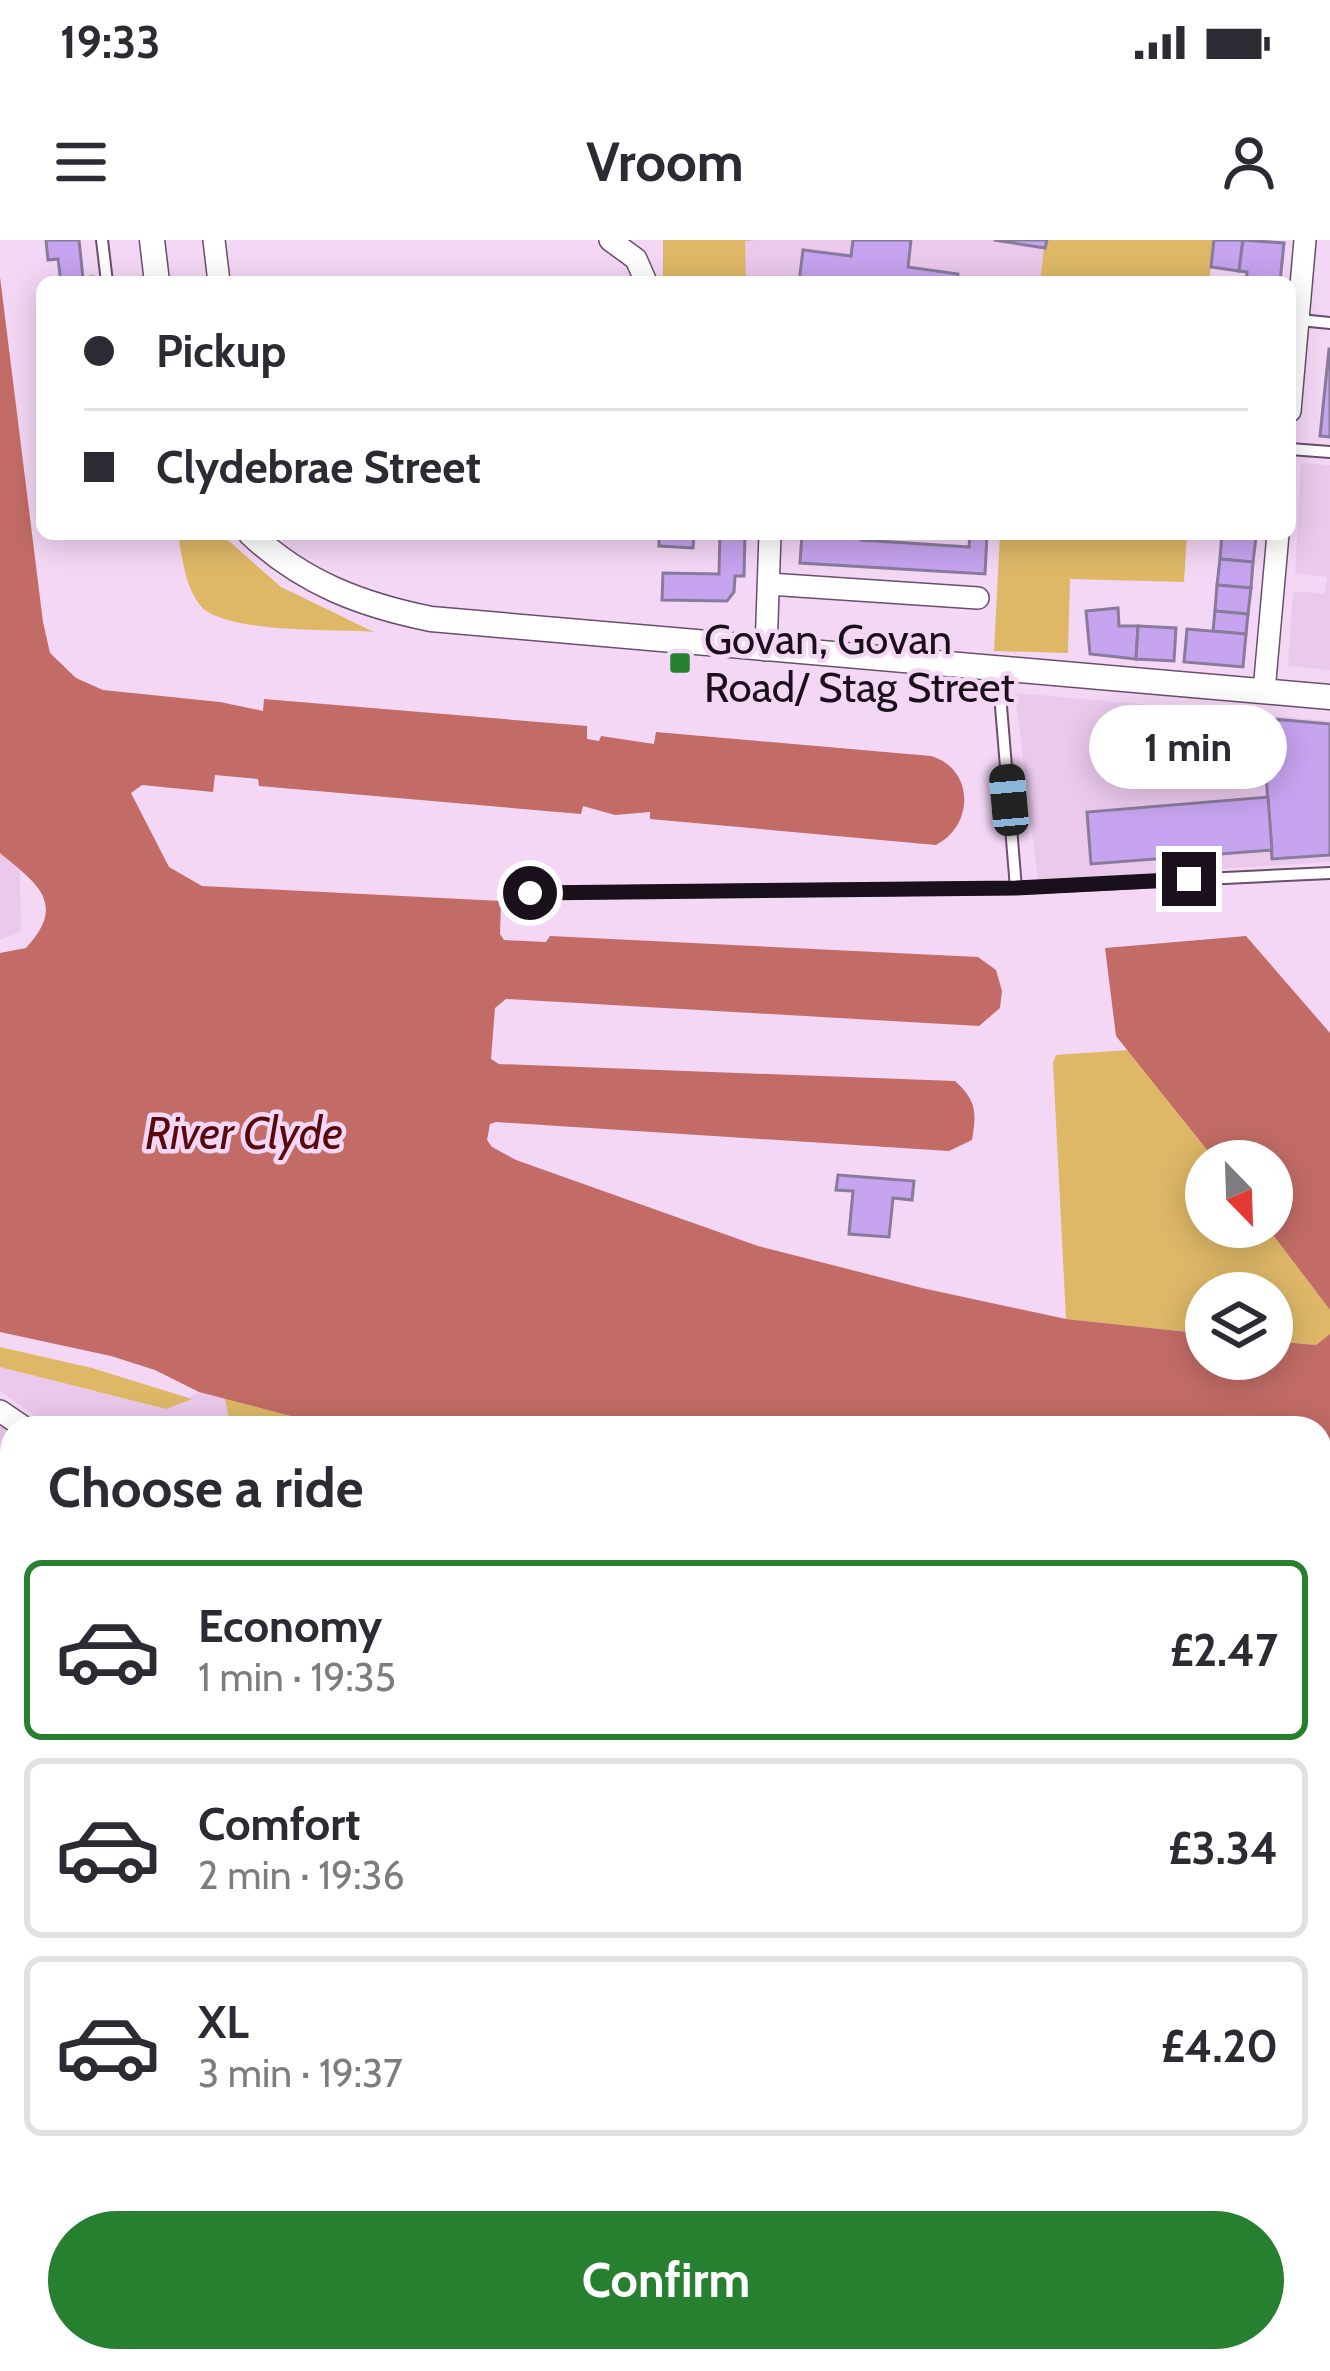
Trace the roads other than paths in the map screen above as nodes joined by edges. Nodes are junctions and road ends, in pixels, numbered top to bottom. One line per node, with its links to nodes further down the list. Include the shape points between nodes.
1 (102, 240): 6 (lane)
2 (152, 240): 7 (street)
3 (214, 240): 8 (street)
4 (610, 240): 9 (street, via 636,259)
5 (1305, 240): 10 (street)
6 (106, 276)
7 (157, 276)
8 (218, 276)
9 (643, 276)
10 (1300, 320): 11 (lane); 12 (street)
11 (1330, 323)
12 (1296, 356)
13 (1296, 449): 14 (lane)
14 (1330, 452)
15 (258, 540): 20 (street, via 338,593 401,613)
16 (770, 540): 18 (street)
17 (1277, 540): 22 (street)
18 (769, 584): 19 (street); 20 (street)
19 (978, 598)
20 (766, 650): 21 (street)
21 (998, 670): 22 (street); 25 (lane)
22 (1264, 692): 23 (street)
23 (1330, 697)
24 (1330, 873): 25 (lane)
25 (1016, 888): 26 (lane)
26 (530, 893)

